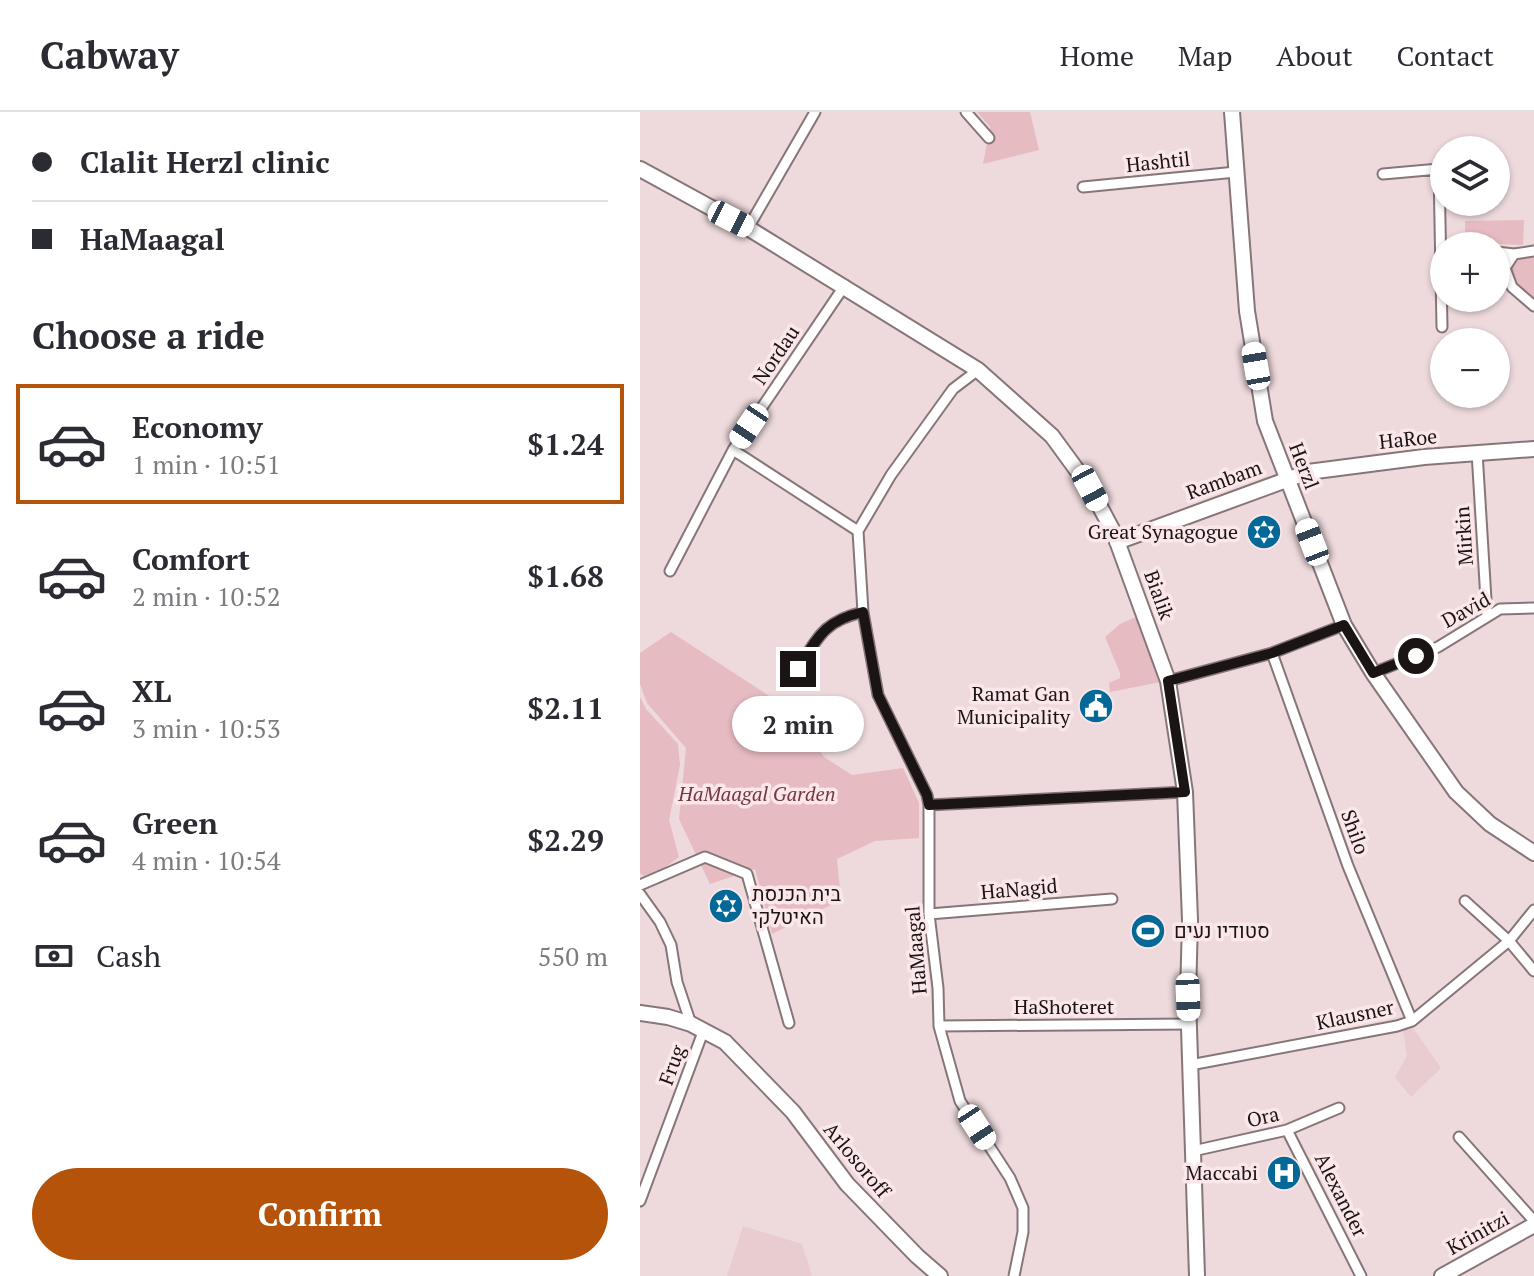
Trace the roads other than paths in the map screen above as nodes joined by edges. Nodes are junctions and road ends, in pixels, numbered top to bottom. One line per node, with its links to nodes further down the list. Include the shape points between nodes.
1 (815, 112): 9 (street)
2 (966, 112): 4 (street)
3 (1232, 112): 6 (street, Herzl)
4 (989, 138)
5 (640, 169): 9 (street, Bialik)
6 (1236, 172): 8 (street, Hashtil); 22 (street, Herzl, via 1247,311 1265,421)
7 (1383, 174): 10 (street, via 1439,169)
8 (1083, 187)
9 (748, 228): 14 (street, Bialik)
10 (1442, 232)
11 (1534, 251): 13 (street)
12 (1510, 254): 13 (street)
13 (1514, 254): 15 (street, via 1505,268 1512,287)
14 (845, 285): 18 (street, Bialik); 20 (street, Nordau)
15 (1534, 306)
16 (1442, 312): 17 (street)
17 (1442, 327)
18 (978, 370): 25 (street, via 953,389); 26 (street, Bialik, via 1052,436 1090,488)
19 (1534, 449): 21 (street, HaRoe)
20 (733, 450): 25 (street); 27 (street, Nordau)
21 (1477, 452): 23 (street, HaRoe); 30 (street, Mirkin)
22 (1281, 461): 23 (street); 24 (street, Herzl)
23 (1308, 472): 24 (street, HaRoe)
24 (1287, 478): 26 (street, Rambam); 31 (street, Herzl)
25 (858, 531): 29 (street, HaMaagal)
26 (1116, 538): 35 (street, Bialik)
27 (670, 571)
28 (1534, 608): 30 (street, David, via 1500,609)
29 (863, 612): 33 (street, via 826,627); 37 (street, HaMaagal, via 878,695)
30 (1487, 616): 34 (street, David, via 1438,647)
31 (1344, 625): 32 (street); 34 (street, Herzl)
32 (1272, 653): 35 (street); 48 (street, Shilo, via 1348,866)
33 (798, 669)
34 (1373, 673): 38 (street, Herzl, via 1456,792 1490,824)
35 (1168, 681): 36 (street, Bialik)
36 (1185, 792): 37 (street); 50 (street, Bialik)
37 (929, 805): 44 (street, HaMaagal)
38 (1534, 853)
39 (640, 885): 49 (street, via 705,857 747,874)
40 (640, 894): 52 (street, via 671,945 677,982)
41 (1112, 899): 44 (street, HaNagid)
42 (1465, 901): 45 (street)
43 (1534, 910): 45 (street, Klausner)
44 (929, 914): 51 (street, HaMaagal)
45 (1509, 941): 46 (street); 48 (street, Klausner)
46 (1534, 971)
47 (640, 1013): 52 (street, Arlosoroff)
48 (1412, 1021): 53 (street, Klausner)
49 (789, 1023)
50 (1189, 1024): 51 (street, HaShoteret); 53 (street, Bialik)
51 (939, 1026): 62 (street, HaMaagal, via 960,1101 1010,1178 1023,1208)
52 (697, 1028): 58 (street, Frug); 61 (street, Arlosoroff, via 725,1042 793,1112 847,1184)
53 (1190, 1065): 57 (street, Bialik)
54 (1339, 1108): 55 (street, Ora)
55 (1287, 1130): 57 (street, Ora); 64 (street, Alexander)
56 (1459, 1137): 60 (street)
57 (1193, 1151): 63 (street, Bialik)
58 (643, 1180): 59 (street, Frug)
59 (640, 1201)
60 (1534, 1223): 65 (street, Krinitzi)
61 (940, 1276)
62 (1014, 1276)
63 (1197, 1276)
64 (1361, 1276)
65 (1442, 1276)

